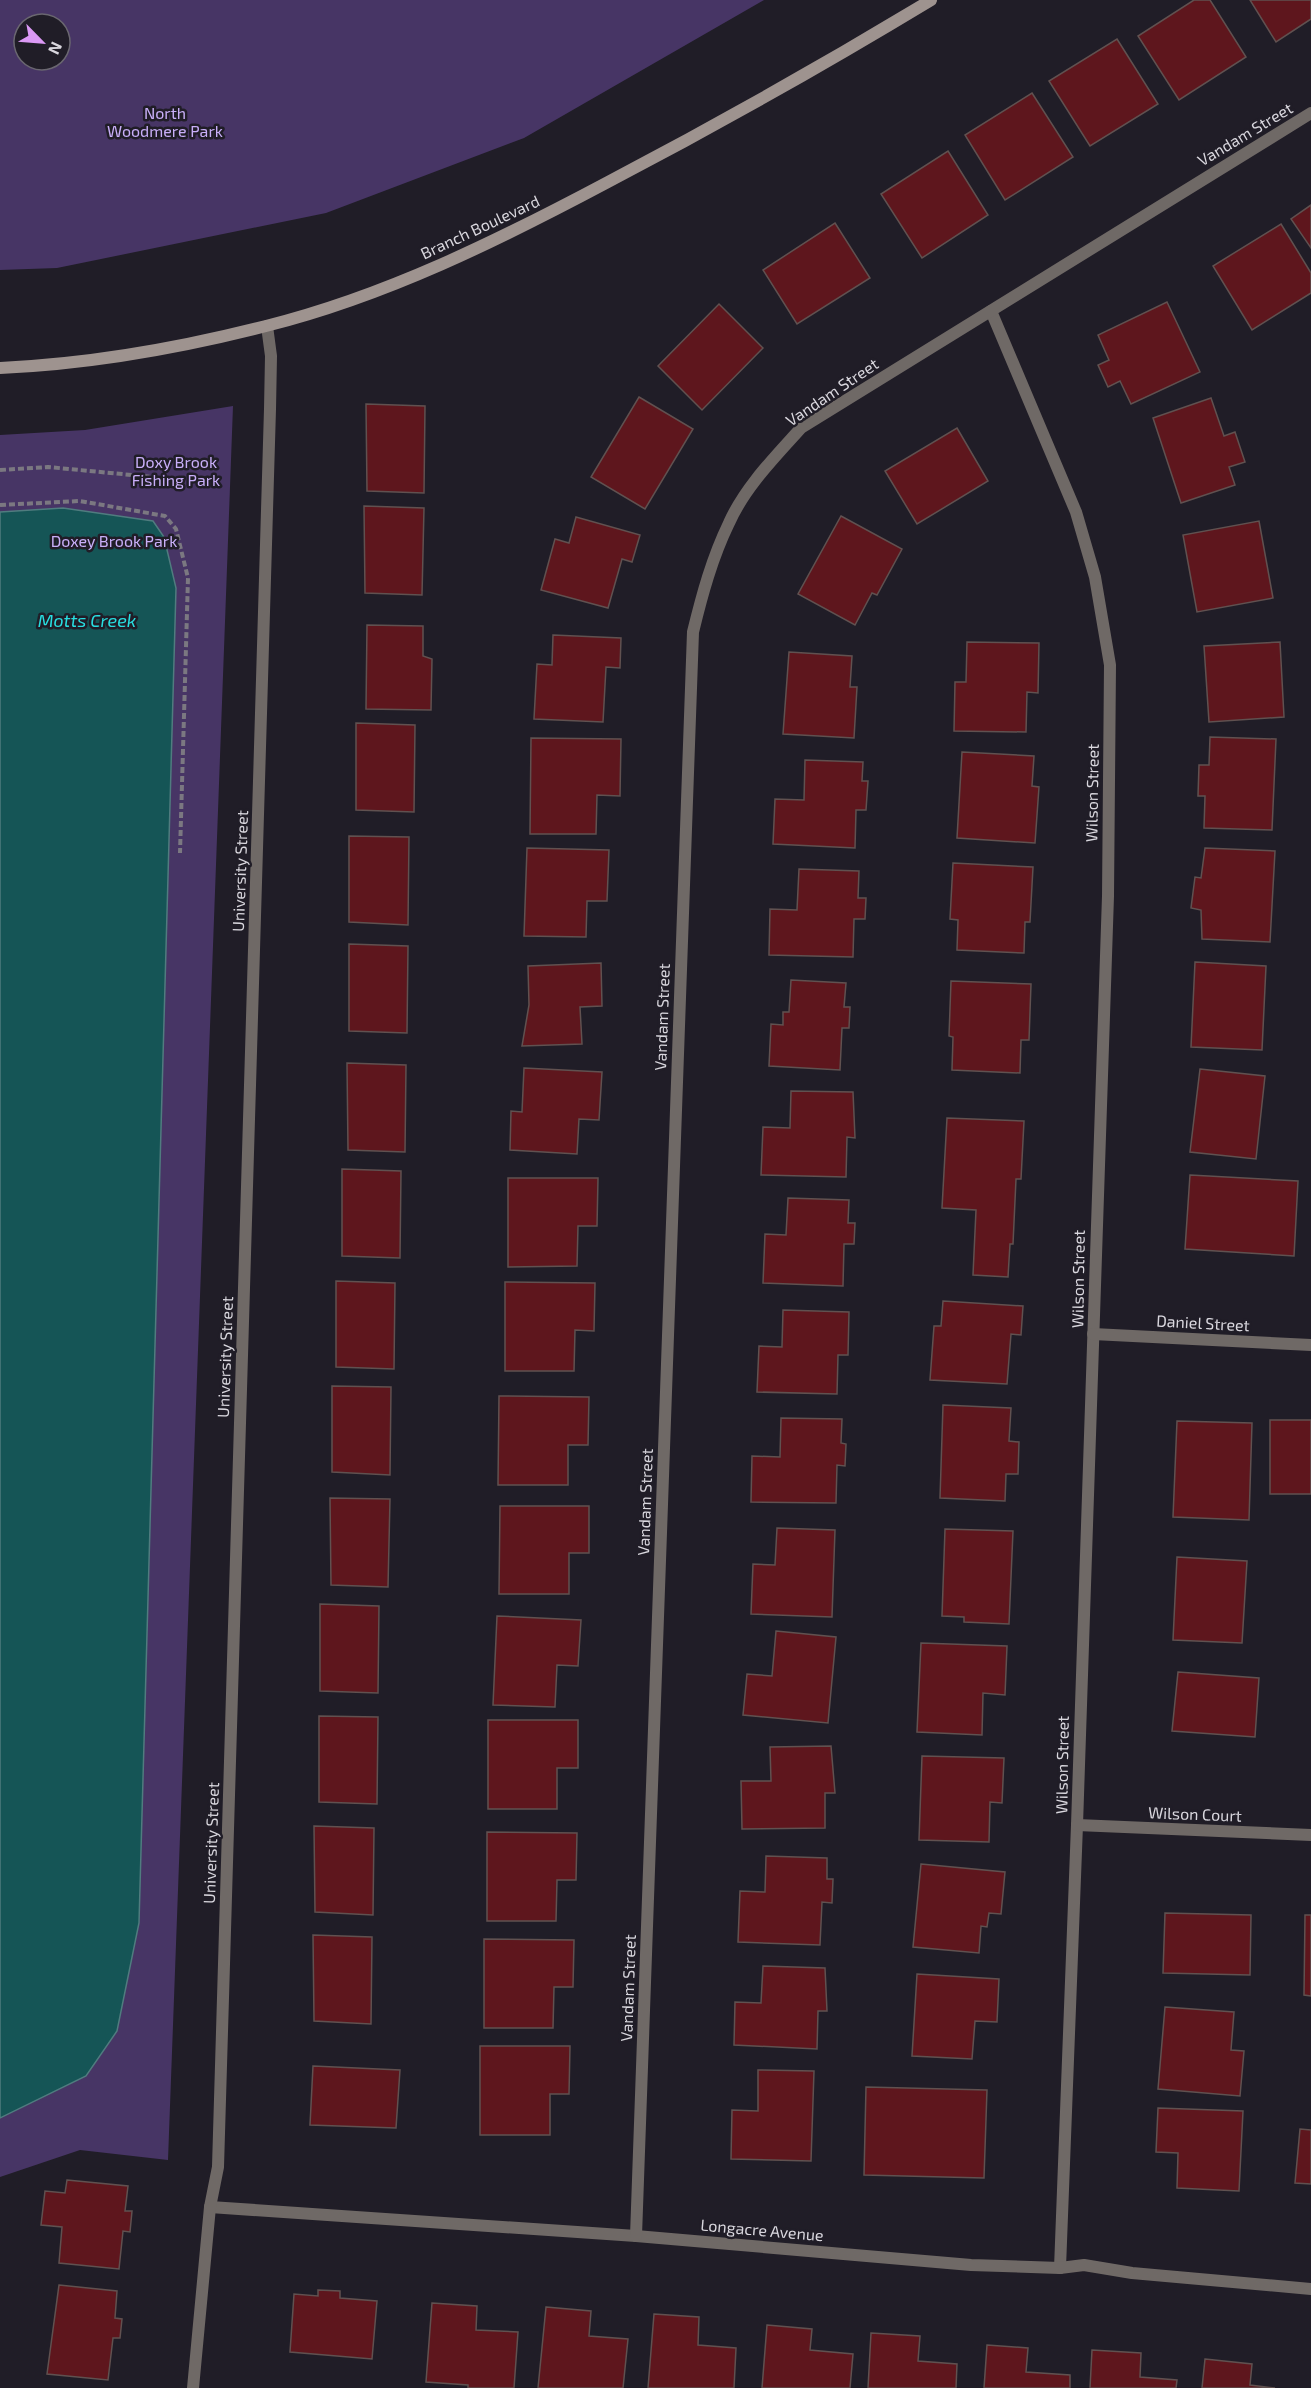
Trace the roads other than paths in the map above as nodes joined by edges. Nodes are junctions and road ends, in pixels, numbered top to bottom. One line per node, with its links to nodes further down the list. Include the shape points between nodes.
1 (931, 0): 4 (street, Branch Boulevard, via 726,120 478,248 375,291)
2 (1311, 113): 3 (street, Vandam Street)
3 (991, 311): 6 (street, Wilson Street, via 1076,512 1095,577 1110,665 1108,896); 11 (street, Vandam Street, via 801,428 774,457 729,521 707,578 693,632)
4 (267, 326): 5 (street, Branch Boulevard, via 149,351 46,366); 10 (street, University Street, via 271,356 269,433 218,2155)
5 (0, 368)
6 (1093, 1334): 7 (street, Daniel Street); 8 (street, Wilson Street)
7 (1311, 1345)
8 (1077, 1826): 9 (street, Wilson Court); 12 (street, Wilson Street)
9 (1311, 1835)
10 (210, 2207): 11 (street, Longacre Avenue); 14 (street, University Street)
11 (636, 2236): 12 (street, Longacre Avenue, via 971,2265)
12 (1060, 2268): 13 (street, Longacre Avenue, via 1084,2265)
13 (1311, 2289)
14 (193, 2388)

